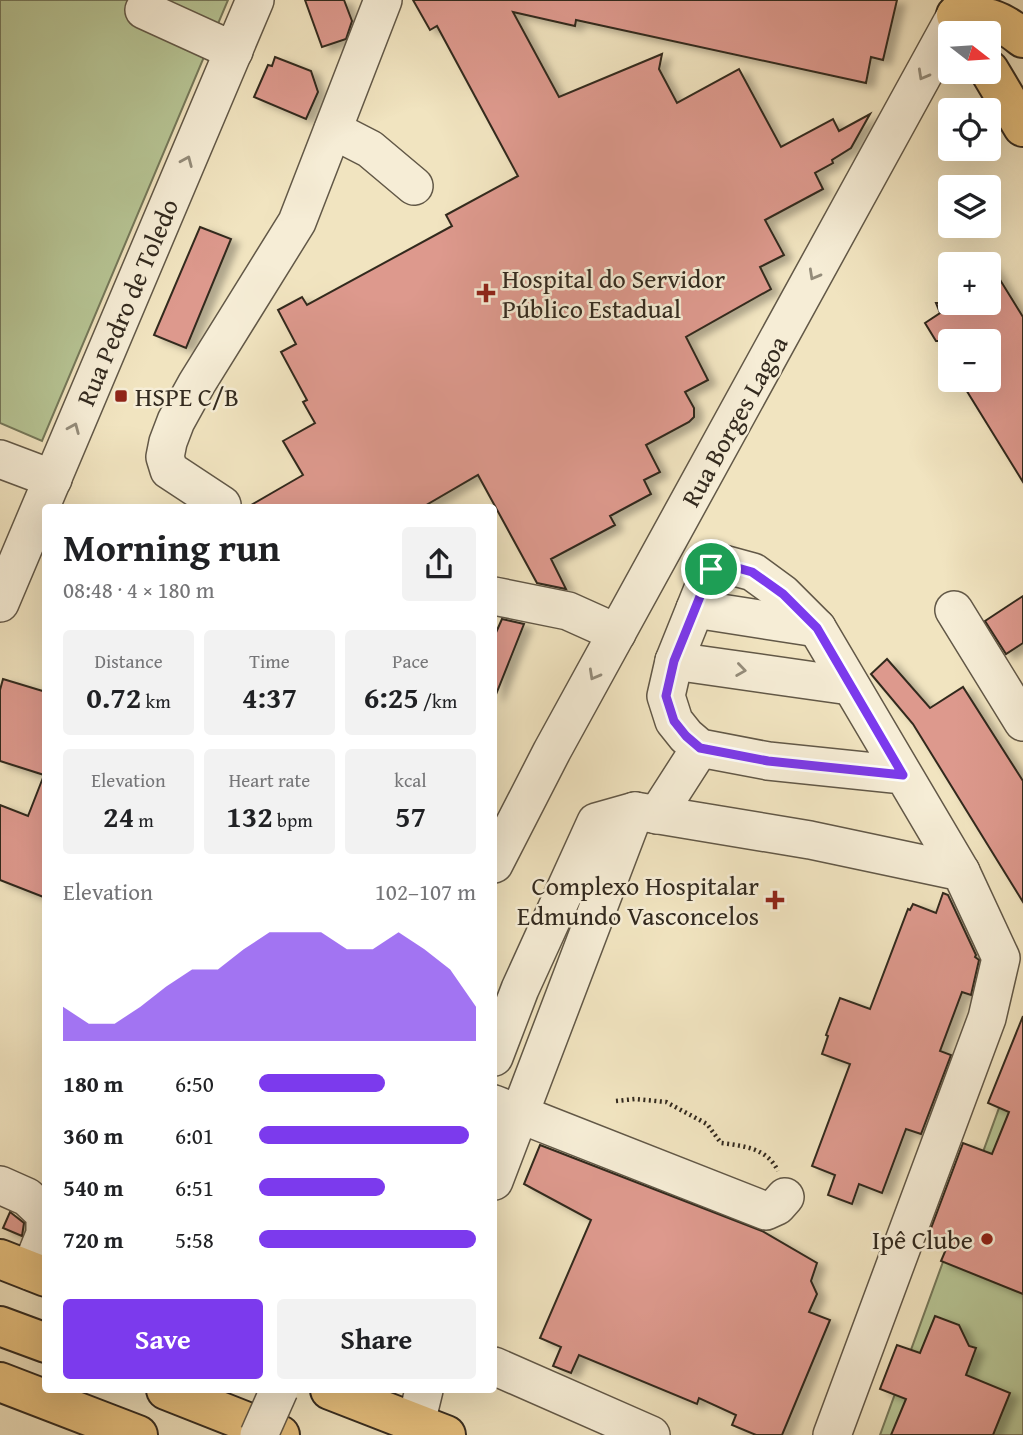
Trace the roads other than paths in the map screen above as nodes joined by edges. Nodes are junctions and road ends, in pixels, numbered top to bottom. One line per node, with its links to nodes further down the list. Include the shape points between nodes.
1 (255, 0): 7 (street, Rua Pedro de Toledo)
2 (383, 0): 10 (street)
3 (999, 0): 6 (main road)
4 (144, 10): 7 (street)
5 (956, 16): 6 (main road, via 988,17); 20 (street, Rua Borges Lagoa, one-way to 20)
6 (1023, 38)
7 (234, 51): 13 (street, Rua Pedro de Toledo, one-way to 7)
8 (997, 84): 9 (main road)
9 (1023, 127)
10 (333, 130): 11 (street, via 370,149); 14 (street, via 297,222 197,383 168,442 165,457 169,470)
11 (415, 186)
12 (0, 459): 13 (street)
13 (52, 479): 15 (street, Rua Pedro de Toledo)
14 (220, 504)
15 (4, 582)
16 (497, 597): 20 (street, via 568,611)
17 (695, 609): 19 (street); 19 (street, via 711,569 720,563 752,572 783,594); 21 (street)
18 (954, 610): 23 (street)
19 (817, 628): 22 (street)
20 (617, 633): 27 (street, Rua Borges Lagoa, one-way to 27)
21 (674, 661): 22 (street, one-way to 22); 24 (street, via 666,696 674,721)
22 (850, 686): 25 (street)
23 (1023, 722)
24 (700, 748): 25 (street, via 768,761); 26 (street)
25 (903, 775): 28 (street)
26 (646, 813): 28 (street, via 810,840); 29 (street, via 596,822); 30 (street)
27 (497, 858)
28 (961, 872): 49 (street, via 1001,958 994,989)
29 (497, 1049)
30 (507, 1108): 31 (street); 33 (street, via 766,1211)
31 (497, 1164)
32 (0, 1185): 34 (street, via 27,1197)
33 (785, 1197)
34 (42, 1211)
35 (42, 1239): 36 (street)
36 (25, 1269)
37 (0, 1326): 38 (main road)
38 (42, 1342)
39 (497, 1367): 48 (street)
40 (0, 1382): 45 (main road)
41 (174, 1393): 47 (main road)
42 (278, 1393): 46 (street, bridge)
43 (341, 1393): 44 (main road)
44 (429, 1416)
45 (138, 1435)
46 (259, 1435)
47 (280, 1435)
48 (651, 1435)
49 (832, 1435)

